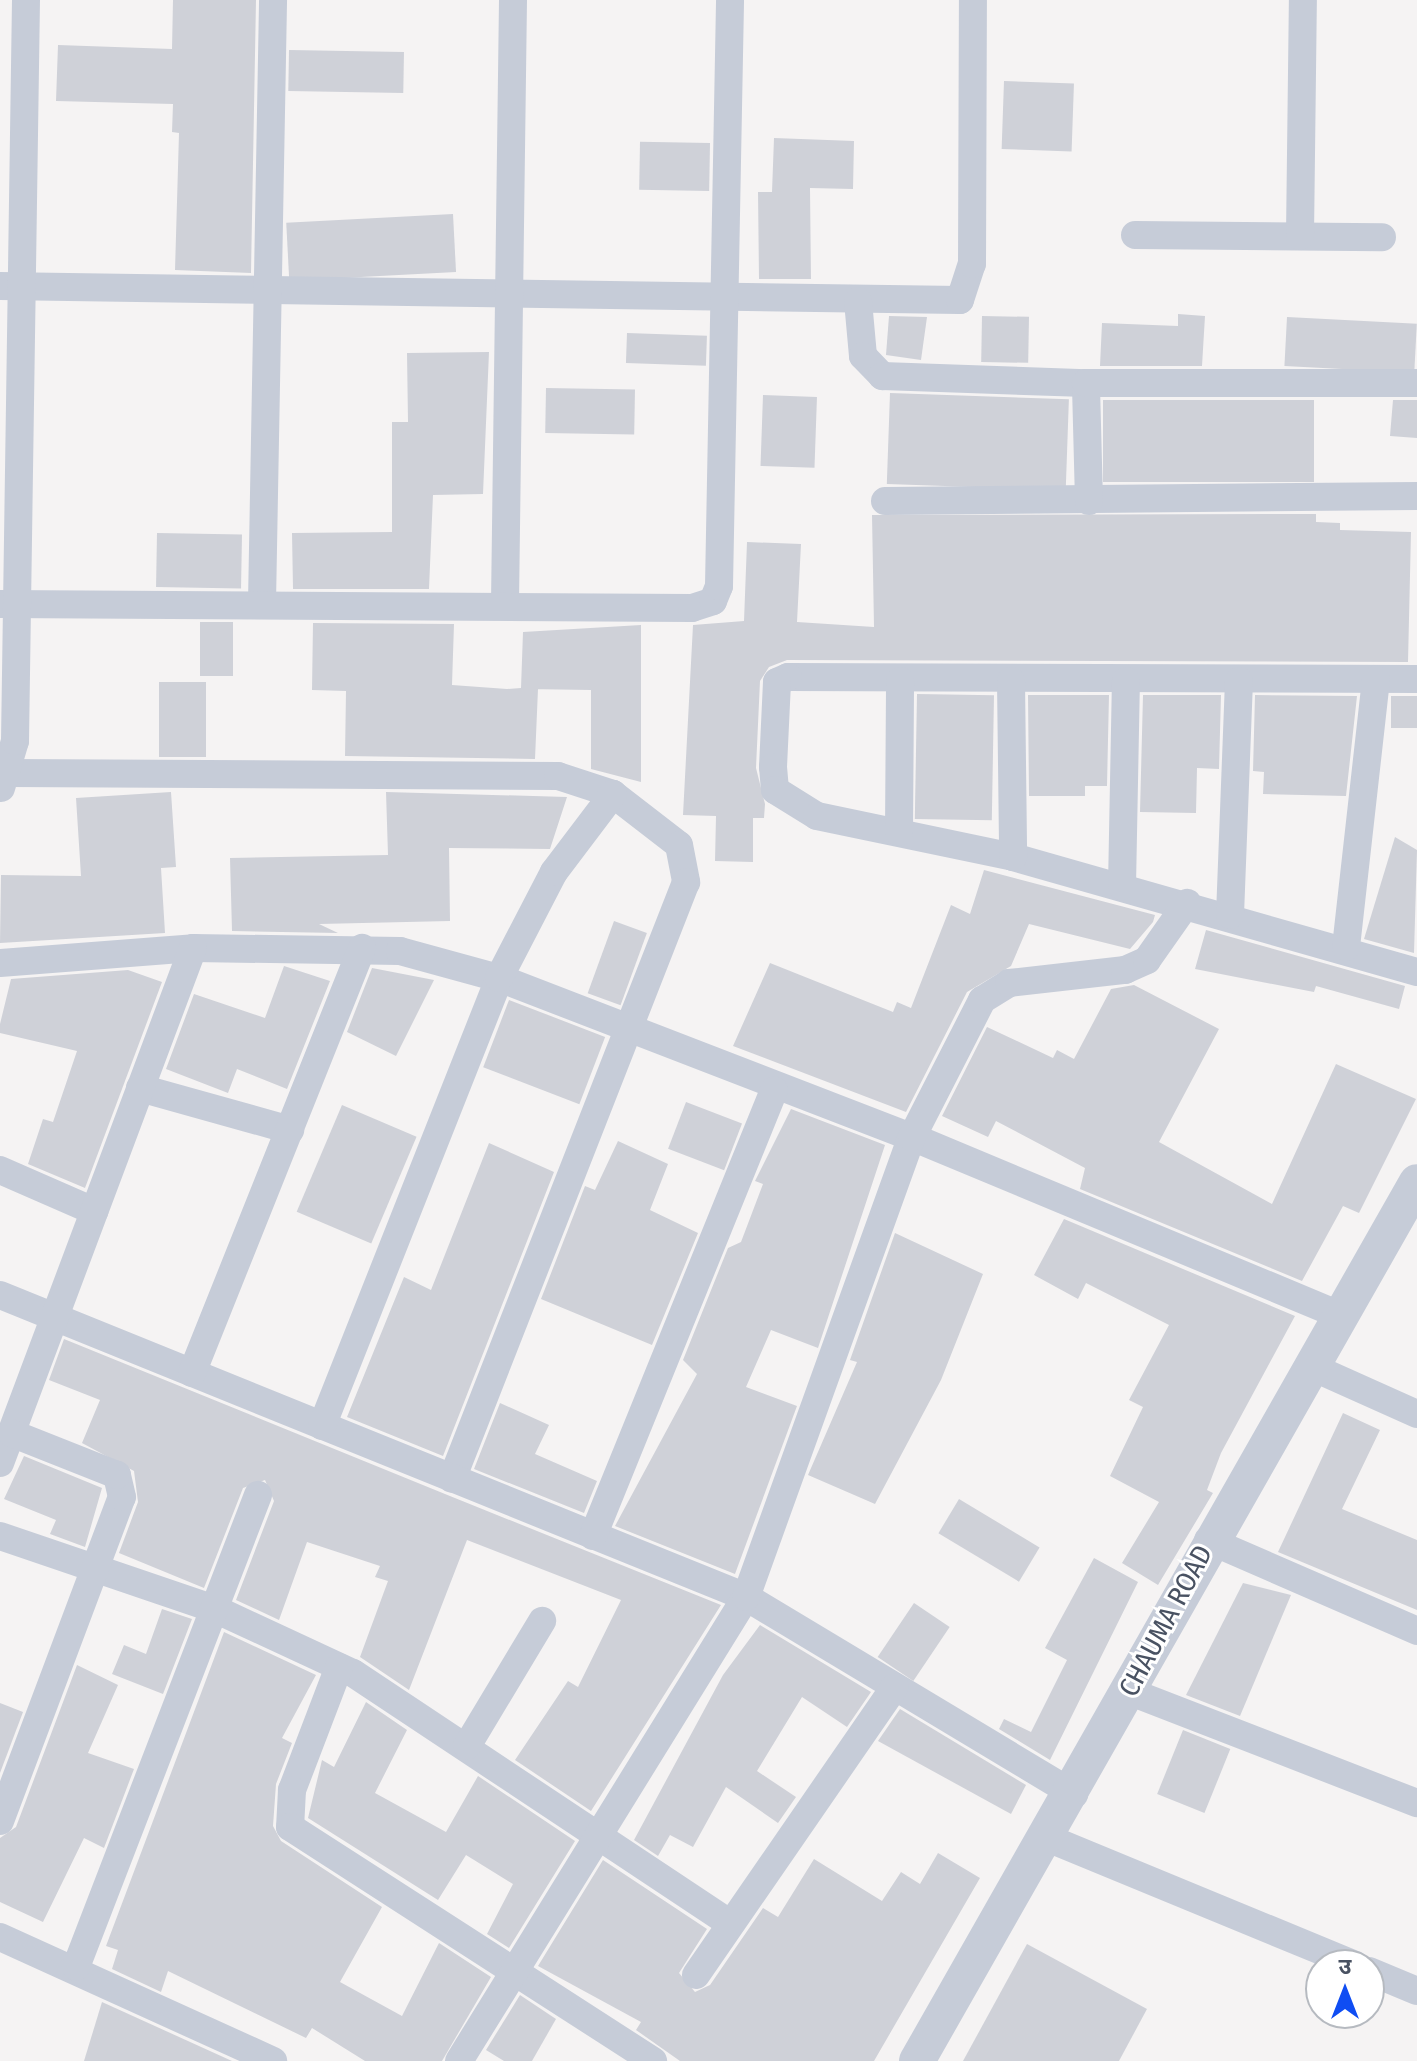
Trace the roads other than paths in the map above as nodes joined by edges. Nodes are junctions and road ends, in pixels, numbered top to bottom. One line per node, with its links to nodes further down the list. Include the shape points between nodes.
1 (26, 0): 10 (street)
2 (273, 0): 11 (street)
3 (513, 0): 12 (street)
4 (730, 0): 13 (street)
5 (973, 0): 14 (street, via 970,284 960,300)
6 (1303, 0): 8 (street)
7 (1135, 235): 8 (street)
8 (1300, 236): 9 (street)
9 (1382, 237)
10 (9, 286): 11 (street); 22 (street)
11 (268, 291): 12 (street); 20 (street)
12 (509, 295): 13 (street); 21 (street)
13 (722, 299): 14 (street); 21 (street, via 719,586 713,601 692,608)
14 (858, 301): 15 (street, via 863,356 882,376)
15 (1086, 383): 16 (street); 19 (street)
16 (1417, 383)
17 (1417, 496): 19 (street)
18 (885, 501): 19 (street)
19 (1089, 501)
20 (262, 603): 21 (street); 22 (street)
21 (505, 603)
22 (7, 604): 29 (street)
23 (1417, 679): 24 (street)
24 (1376, 680): 28 (street); 36 (street)
25 (900, 681): 26 (street); 31 (street); 31 (street, via 777,682 773,767 775,790 787,803)
26 (1011, 681): 27 (street); 32 (street)
27 (1126, 681): 28 (street); 33 (street)
28 (1239, 681): 35 (street)
29 (4, 781): 30 (street, via 558,776)
30 (613, 794): 41 (street, via 554,872); 42 (street, via 679,845 686,866)
31 (899, 832): 32 (street)
32 (1013, 857): 33 (street)
33 (1122, 886): 34 (street)
34 (1187, 903): 35 (street); 46 (street, via 1147,960 1125,970 1009,983 982,1000)
35 (1230, 915): 36 (street)
36 (1346, 947): 40 (street)
37 (193, 948): 38 (street); 39 (street); 43 (street)
38 (362, 948): 41 (street, via 400,951); 45 (street)
39 (0, 963)
40 (1417, 972)
41 (499, 978): 42 (street); 56 (street)
42 (632, 1032): 44 (street); 59 (street)
43 (140, 1088): 45 (street); 49 (street)
44 (774, 1090): 46 (street); 62 (street)
45 (290, 1130): 54 (street)
46 (912, 1137): 51 (street); 65 (street)
47 (0, 1170): 49 (street)
48 (1417, 1182): 51 (street, CHAUMA ROAD)
49 (94, 1211): 52 (street)
50 (0, 1295): 52 (street)
51 (1342, 1316): 53 (street, CHAUMA ROAD)
52 (54, 1317): 54 (street); 57 (street)
53 (1312, 1367): 55 (street); 63 (street, CHAUMA ROAD)
54 (192, 1373): 56 (street)
55 (1417, 1414)
56 (322, 1426): 59 (street)
57 (11, 1433): 58 (street); 64 (street, via 117,1475 122,1497)
58 (0, 1463)
59 (452, 1479): 62 (street)
60 (258, 1495): 66 (street)
61 (0, 1536): 64 (street)
62 (593, 1536): 65 (street)
63 (1208, 1540): 68 (street); 71 (street, CHAUMA ROAD)
64 (95, 1569): 66 (street); 75 (street)
65 (746, 1597): 70 (street); 76 (street)
66 (217, 1610): 69 (street); 81 (street)
67 (542, 1621): 72 (street)
68 (1417, 1631)
69 (339, 1667): 72 (street); 82 (street, via 292,1790 290,1827)
70 (895, 1687): 73 (street); 78 (street)
71 (1128, 1691): 73 (street, CHAUMA ROAD); 74 (street)
72 (467, 1746): 76 (street)
73 (1074, 1794): 77 (street, CHAUMA ROAD)
74 (1417, 1803)
75 (0, 1821)
76 (598, 1830): 78 (street); 82 (street)
77 (1045, 1837): 80 (street); 90 (street, CHAUMA ROAD)
78 (729, 1923): 83 (street)
79 (0, 1937): 81 (street)
80 (1316, 1949)
81 (76, 1967): 86 (street)
82 (511, 1973): 87 (street); 89 (street)
83 (696, 1975)
84 (1385, 1978): 85 (street)
85 (1417, 1991)
86 (235, 2052): 88 (street)
87 (641, 2058)
88 (273, 2061)
89 (459, 2061)
90 (917, 2061)

